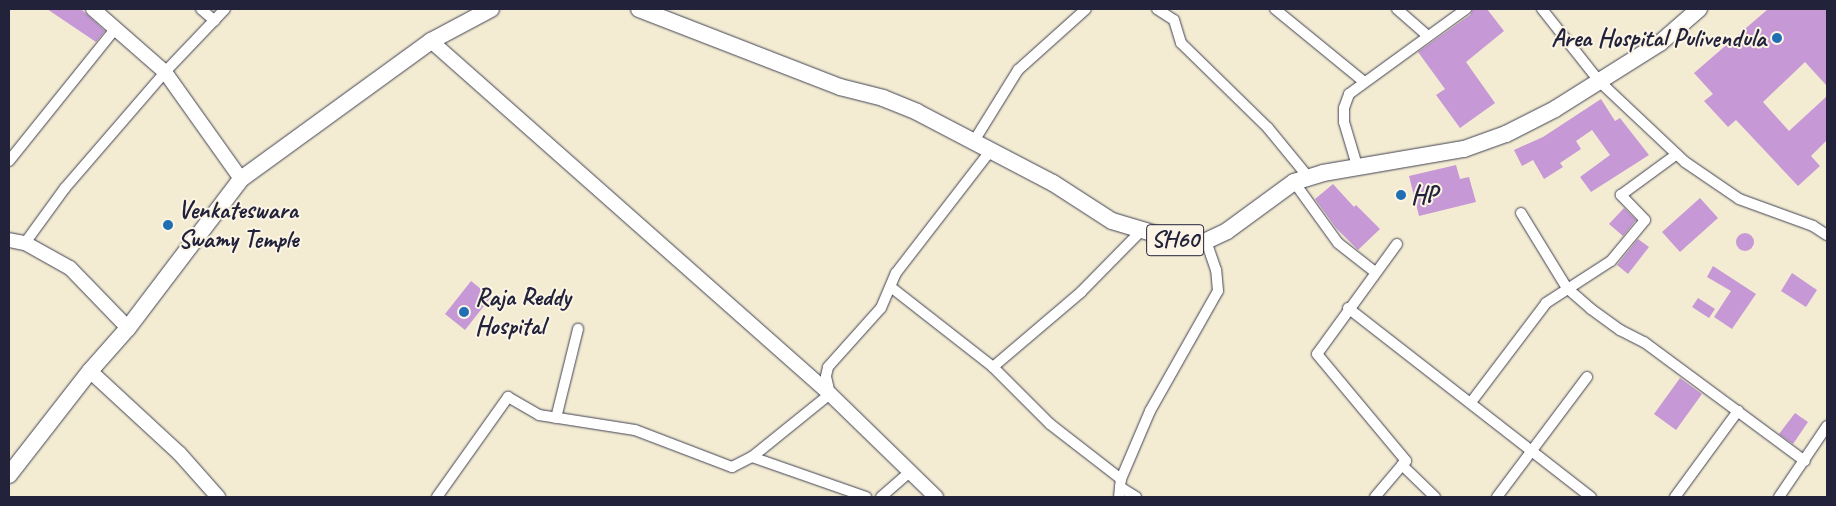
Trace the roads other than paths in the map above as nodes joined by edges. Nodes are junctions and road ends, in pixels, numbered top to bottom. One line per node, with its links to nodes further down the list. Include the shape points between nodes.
1 (93, 9): 14 (main road)
2 (201, 9): 13 (street)
3 (225, 9): 13 (street)
4 (491, 9): 16 (main road)
5 (639, 9): 20 (main road, SH60, via 840,87 883,98)
6 (1086, 9): 20 (street, via 1018,70)
7 (1157, 9): 26 (street, via 1174,20 1181,43 1268,128)
8 (1275, 9): 18 (street)
9 (1397, 9): 15 (street)
10 (1466, 9): 15 (street)
11 (1542, 9): 19 (street)
12 (1699, 9): 19 (main road, SH60, via 1660,43)
13 (215, 21): 17 (street)
14 (116, 28): 17 (main road); 23 (street)
15 (1428, 36): 18 (street)
16 (431, 41): 25 (main road); 43 (main road)
17 (165, 72): 25 (main road); 32 (street, via 65,188)
18 (1363, 81): 24 (street, via 1349,94 1344,108 1344,122)
19 (1599, 81): 22 (street); 24 (main road, SH60, via 1555,109 1506,134 1464,149)
20 (974, 142): 21 (main road, SH60)
21 (990, 150): 28 (main road, SH60, via 1054,183 1112,221); 35 (street, via 896,273)
22 (1677, 154): 29 (street, via 1739,199); 36 (street, via 1621,195 1645,220 1610,261)
23 (9, 161)
24 (1358, 169): 26 (main road, SH60)
25 (241, 180): 38 (main road)
26 (1301, 180): 31 (main road, SH60, via 1227,231); 34 (street, via 1338,244)
27 (1521, 213): 36 (street)
28 (1142, 230): 31 (main road, SH60, via 1179,241); 40 (street, via 1081,292)
29 (1827, 234)
30 (9, 240): 32 (main road)
31 (1206, 241): 54 (street, via 1216,270 1218,291 1150,410)
32 (25, 242): 38 (main road, via 70,268)
33 (1397, 244): 34 (street)
34 (1375, 272): 37 (street)
35 (892, 288): 40 (street); 43 (street, via 881,308 828,367 826,376)
36 (1567, 288): 44 (street, via 1546,303); 45 (street, via 1612,325 1644,342)
37 (1348, 308): 44 (street); 51 (street, via 1317,354 1406,461)
38 (128, 328): 41 (main road)
39 (578, 329): 46 (street)
40 (993, 367): 54 (street)
41 (90, 371): 53 (main road); 55 (main road, via 179,453)
42 (1587, 377): 48 (street)
43 (830, 394): 49 (street); 52 (main road)
44 (1472, 401): 48 (street)
45 (1738, 411): 50 (street); 65 (street)
46 (556, 418): 49 (street, via 635,430 732,467); 56 (street, via 539,415 508,397)
47 (1827, 426): 50 (street)
48 (1533, 449): 63 (street); 64 (street)
49 (752, 457): 57 (street)
50 (1805, 461): 66 (street)
51 (1402, 465): 61 (street); 62 (street)
52 (910, 472): 58 (street); 59 (main road)
53 (9, 475)
54 (1120, 488): 60 (street)
55 (218, 497)
56 (438, 497)
57 (866, 497)
58 (881, 497)
59 (936, 497)
60 (1136, 497)
61 (1375, 497)
62 (1434, 497)
63 (1497, 497)
64 (1591, 497)
65 (1675, 497)
66 (1779, 497)

